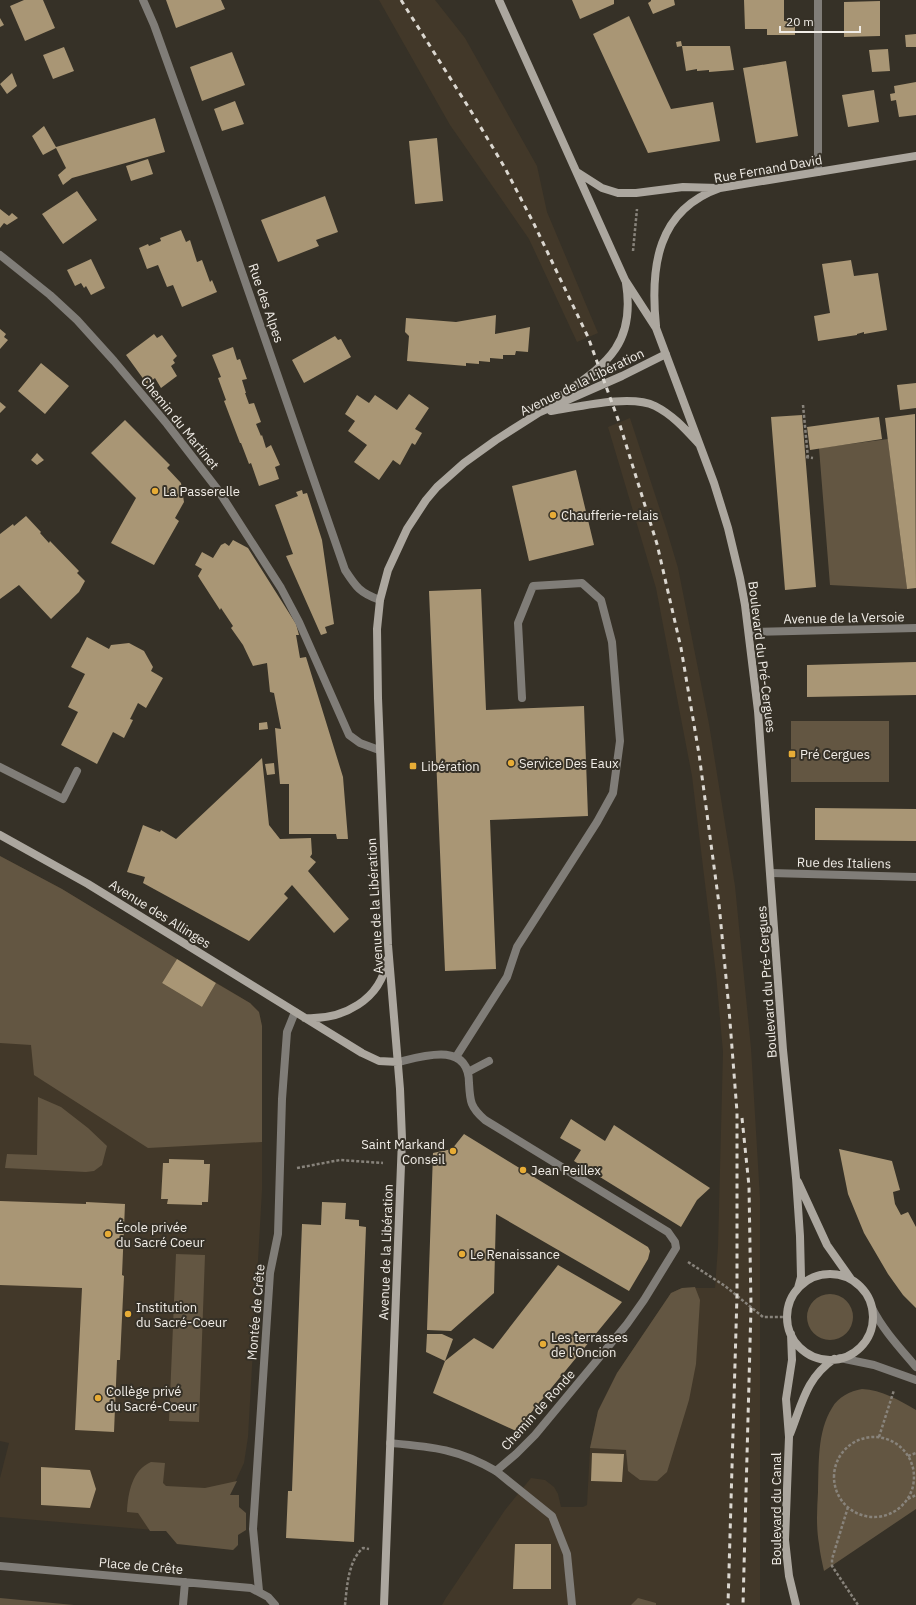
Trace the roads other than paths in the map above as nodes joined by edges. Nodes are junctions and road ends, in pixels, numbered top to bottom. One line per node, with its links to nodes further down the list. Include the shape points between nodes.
1 (143, 0): 14 (street, Rue des Alpes, via 220,206 345,570 356,587 366,595)
2 (499, 0): 5 (main road, Boulevard du Pré-Cergues)
3 (818, 0): 6 (street)
4 (916, 156): 6 (main road, Rue Fernand David)
5 (577, 172): 7 (main road, via 602,188 618,194 683,186); 9 (main road, Boulevard du Pré-Cergues)
6 (818, 172): 7 (main road, Rue Fernand David)
7 (720, 188): 10 (main road, Rue Fernand David, via 684,208 661,243 655,274)
8 (0, 255): 18 (street, Chemin du Martinet, via 50,295 114,360 218,490 281,588 299,622 349,735 360,743)
9 (626, 280): 10 (main road, Boulevard du Pré-Cergues); 12 (main road, via 628,315 621,340 613,353 606,362)
10 (656, 328): 11 (main road, Boulevard du Pré-Cergues)
11 (666, 354): 12 (main road, Avenue de la Libération); 13 (main road, Boulevard du Pré-Cergues)
12 (540, 412): 13 (main road, via 621,401 643,402 676,420); 14 (main road, Avenue de la Libération, via 464,463 437,487 407,529 388,570)
13 (702, 447): 16 (main road, Boulevard du Pré-Cergues, via 728,528)
14 (380, 600): 18 (main road, Avenue de la Libération, via 377,629)
15 (916, 628): 16 (street, Avenue de la Versoie)
16 (749, 632): 22 (main road, Boulevard du Pré-Cergues)
17 (522, 698): 27 (street, via 518,623 533,586 582,583 601,600 612,642 620,741 613,794 517,947 507,977)
18 (379, 750): 24 (main road, Avenue de la Libération)
19 (0, 767): 20 (street, via 63,799)
20 (77, 771)
21 (0, 835): 25 (main road, Avenue des Allinges, via 88,884)
22 (771, 873): 23 (street, Rue des Italiens); 31 (main road, Boulevard du Pré-Cergues, via 783,1050)
23 (916, 877)
24 (388, 945): 26 (main road, via 386,963 380,980 364,1001 341,1014); 29 (main road, Avenue de la Libération)
25 (295, 1012): 26 (main road, Avenue des Allinges); 44 (street, Montée de Crête, via 287,1032 278,1234 270,1273 253,1529)
26 (305, 1018): 29 (main road, Avenue des Allinges, via 370,1058)
27 (456, 1057): 29 (street, Avenue des Allinges, via 432,1054); 30 (street)
28 (489, 1061): 30 (street)
29 (398, 1062): 40 (main road, Avenue de la Libération, via 402,1164)
30 (468, 1072): 41 (street, Chemin de Ronde, via 468,1093 476,1113 668,1232 676,1248 627,1324 569,1396 535,1435)
31 (796, 1178): 32 (main road, Boulevard du Pré-Cergues, via 827,1245); 33 (main road, Boulevard du Pré-Cergues, via 802,1265)
32 (853, 1281): 33 (main road, via 840,1275 821,1275); 34 (main road, via 863,1290)
33 (798, 1288): 35 (main road, via 791,1298 787,1317)
34 (872, 1308): 36 (main road, via 872,1322 866,1340 857,1350); 37 (street, via 879,1322)
35 (791, 1334): 36 (main road, via 798,1346 808,1354 821,1359); 39 (main road, Boulevard du Canal, via 792,1360 786,1399)
36 (837, 1359): 38 (street, via 874,1365); 39 (main road, Boulevard du Canal, via 815,1375)
37 (916, 1367)
38 (916, 1380)
39 (789, 1437): 49 (main road, Boulevard du Canal, via 786,1552)
40 (390, 1443): 41 (street, via 454,1452); 47 (main road, Avenue de la Libération)
41 (496, 1471): 48 (street, via 552,1516 567,1554)
42 (0, 1566): 43 (street, Place de Crête)
43 (185, 1582): 44 (street, Place de Crête, via 242,1586); 45 (street)
44 (259, 1591): 46 (street, Place de Crête, via 268,1596)
45 (183, 1605)
46 (275, 1605)
47 (384, 1605)
48 (572, 1605)
49 (796, 1605)

